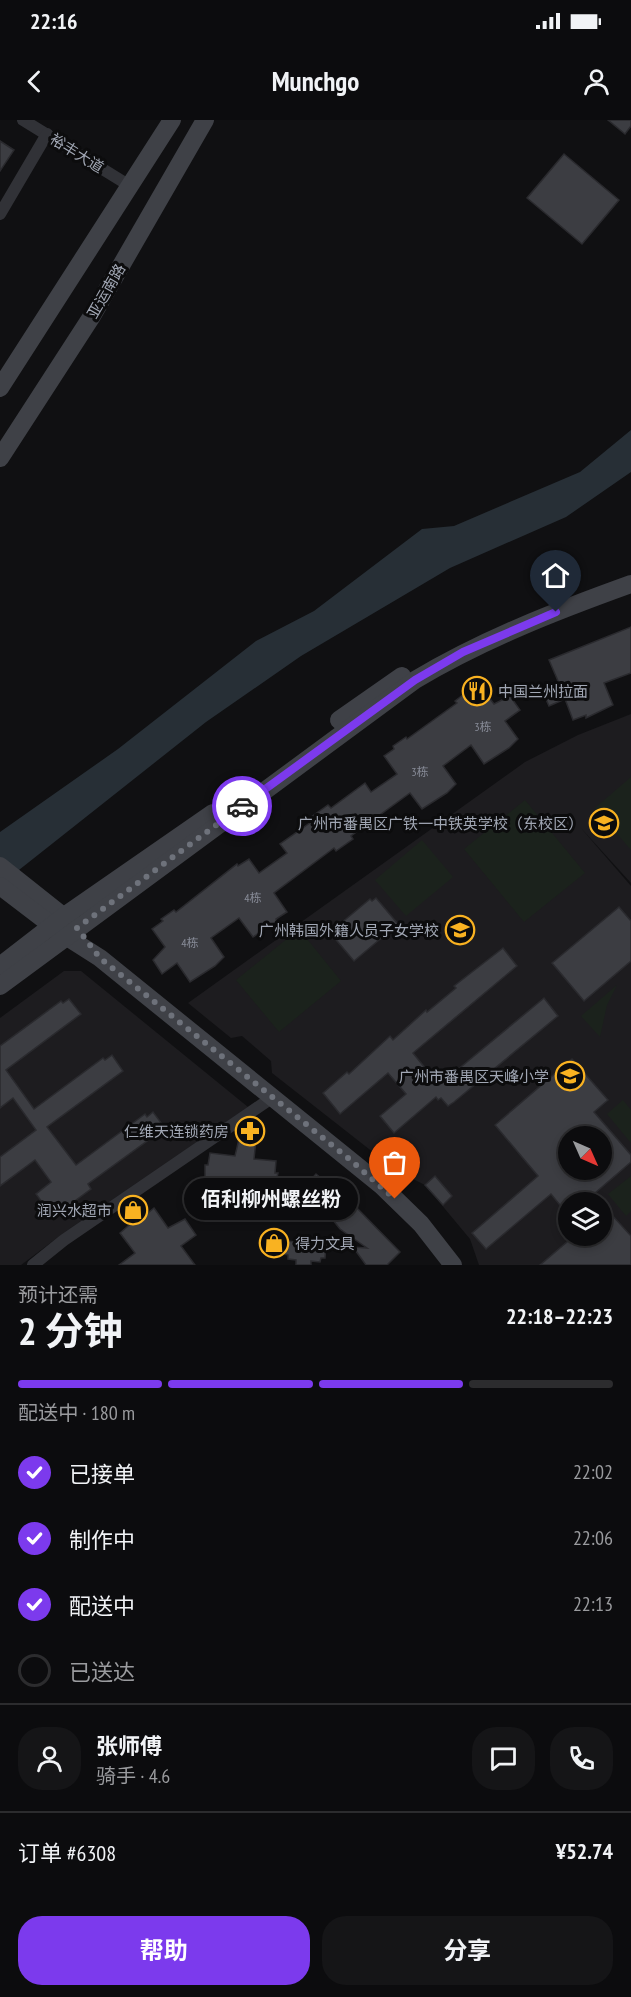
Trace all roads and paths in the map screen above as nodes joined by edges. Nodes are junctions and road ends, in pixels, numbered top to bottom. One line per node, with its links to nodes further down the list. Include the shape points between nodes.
1 (23, 120): 4 (street, 裕丰大道)
2 (172, 120): 5 (street)
3 (205, 120): 8 (street, 亚运南路, via 92,316)
4 (47, 134): 5 (street, 裕丰大道); 6 (street)
5 (130, 186): 7 (street)
6 (0, 214)
7 (0, 388)
8 (0, 458)
9 (631, 573): 14 (street, via 495,625 439,653 380,690)
10 (631, 584): 14 (street, via 497,636 415,680)
11 (0, 866): 13 (street)
12 (0, 886): 13 (street)
13 (25, 896): 14 (street)
14 (65, 927): 15 (street); 16 (street); 17 (street)
15 (0, 966)
16 (0, 986)
17 (273, 1097): 18 (street); 19 (street, via 382,1186 421,1224)
18 (33, 1265)
19 (453, 1265)

